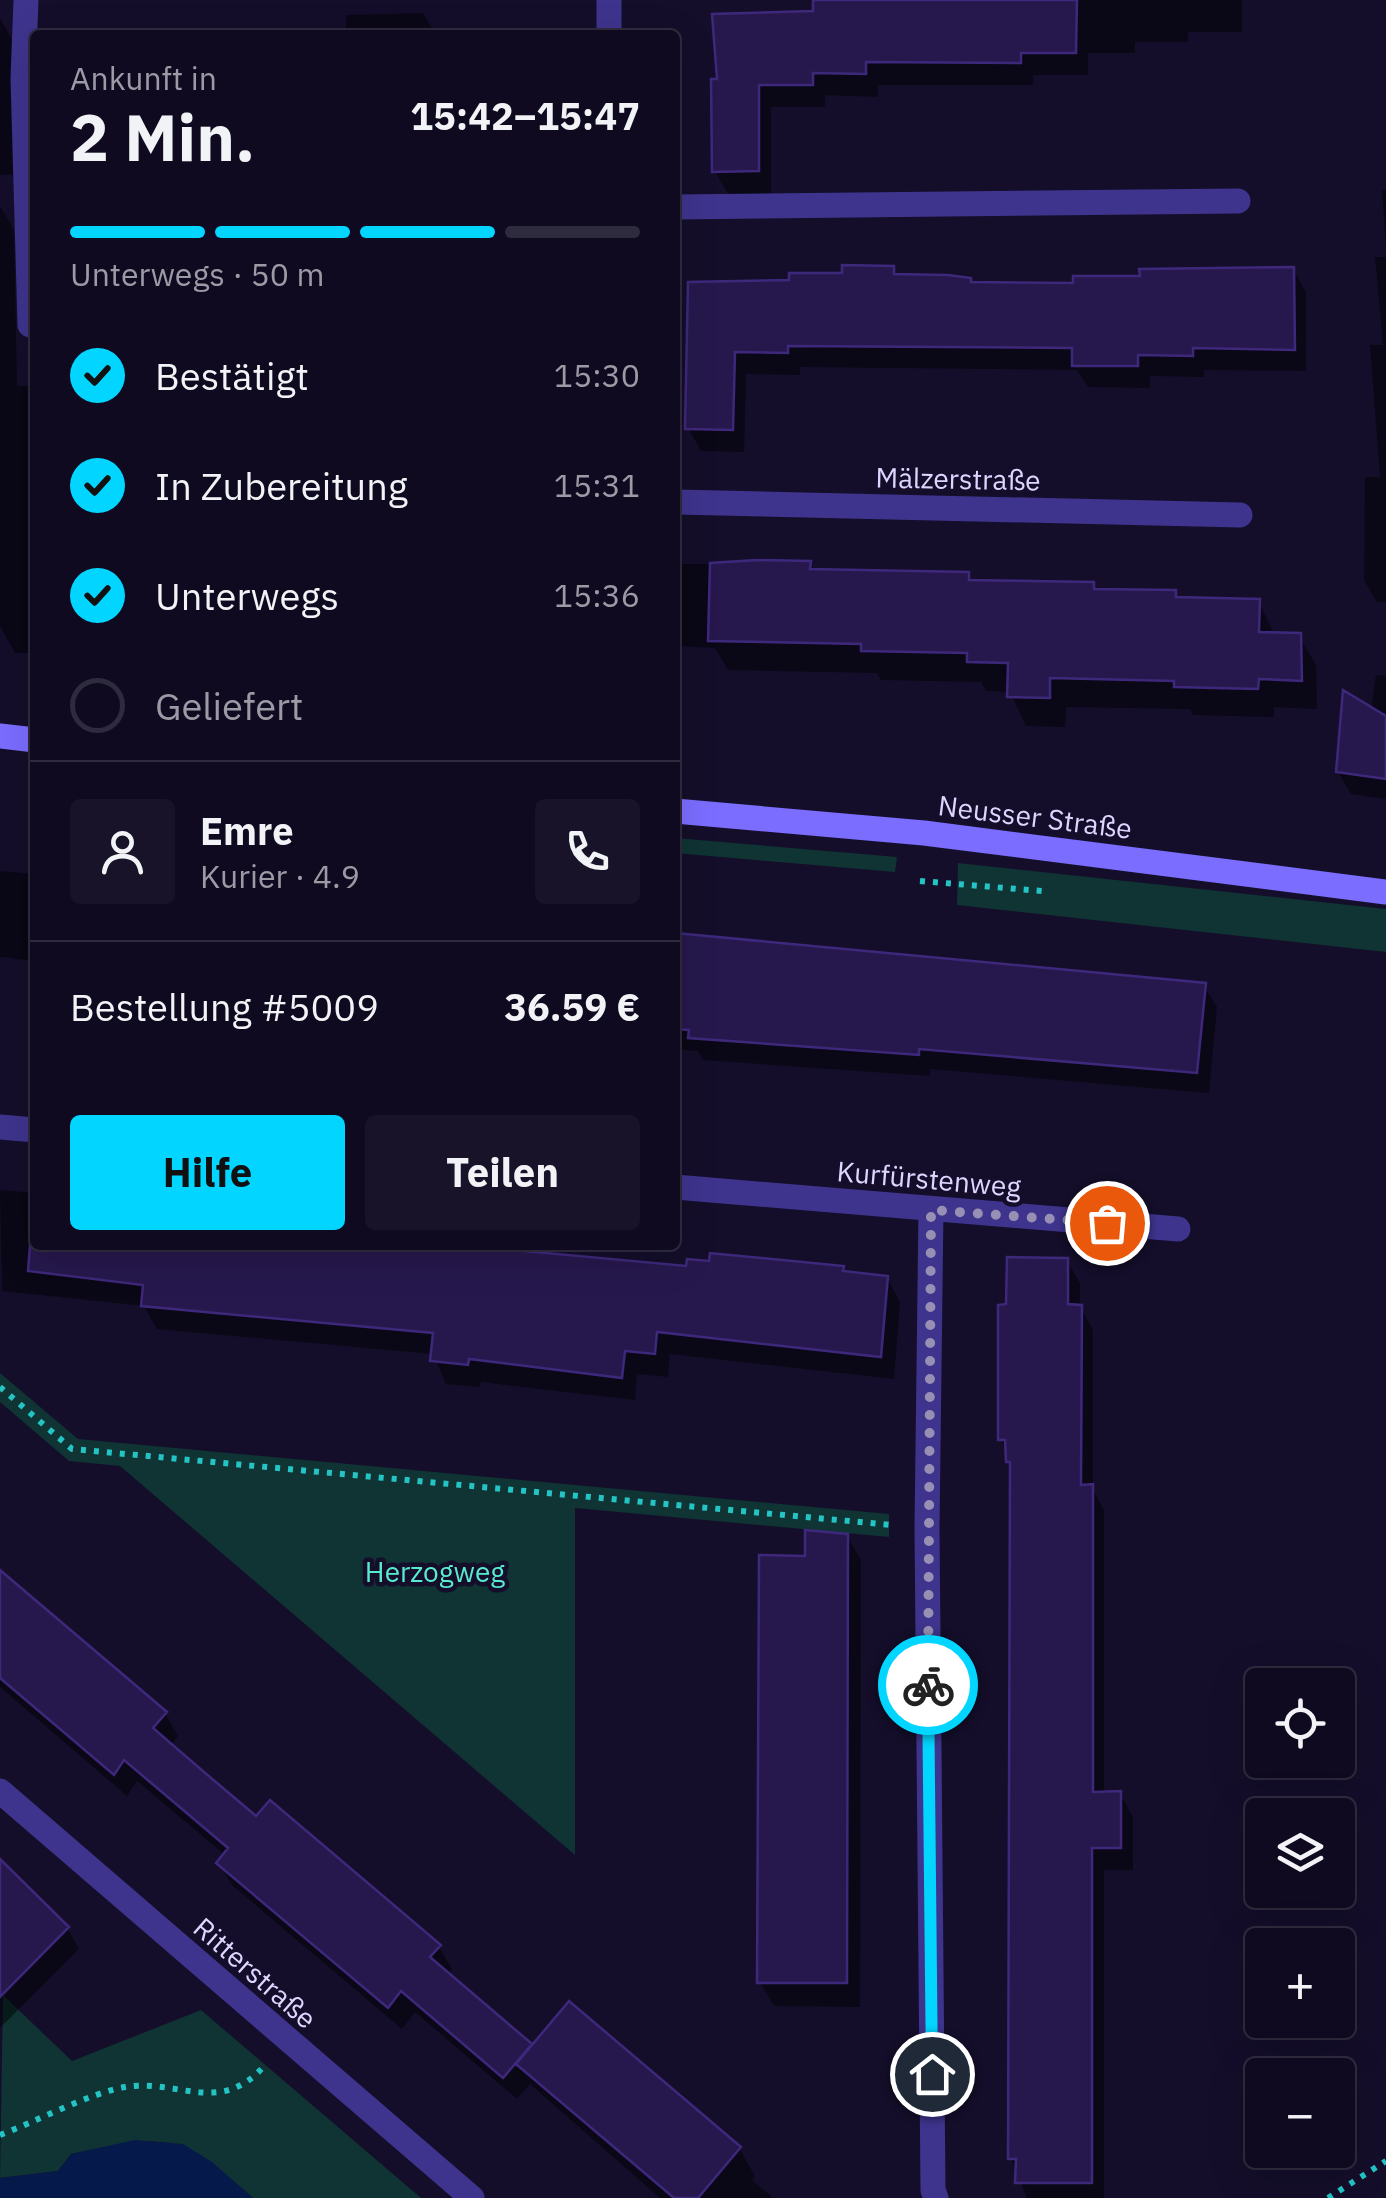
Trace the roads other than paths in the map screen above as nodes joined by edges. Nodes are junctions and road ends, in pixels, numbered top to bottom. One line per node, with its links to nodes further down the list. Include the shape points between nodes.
1 (26, 0): 6 (street)
2 (609, 0): 3 (street)
3 (609, 30)
4 (1238, 202): 5 (street)
5 (680, 207)
6 (30, 326)
7 (680, 502): 8 (street, Mälzerstraße)
8 (1240, 516)
9 (0, 736): 10 (street)
10 (30, 739)
11 (680, 811): 12 (street, Neusser Straße, via 924,833)
12 (1386, 892)
13 (0, 1128): 14 (street)
14 (30, 1130)
15 (680, 1187): 16 (street, Kurfürstenweg)
16 (931, 1210): 17 (street, Kurfürstenweg); 20 (street, via 926,1528)
17 (1178, 1229)
18 (0, 1791): 19 (street, Ritterstraße)
19 (472, 2198)
20 (936, 2198)

